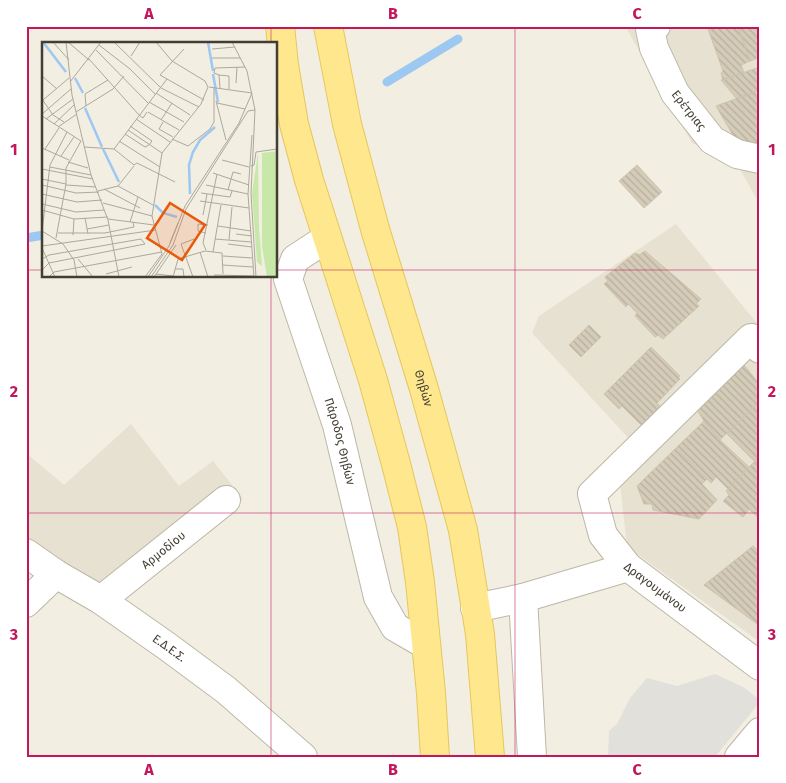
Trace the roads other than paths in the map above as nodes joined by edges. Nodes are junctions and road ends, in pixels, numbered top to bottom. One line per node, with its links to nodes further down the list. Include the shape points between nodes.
1 (280, 26): 5 (main road, via 294,124)
2 (328, 26): 14 (main road, Θηβών, via 362,181 463,530)
3 (653, 27): 4 (street, Ερέτριας, via 654,48 675,93 712,140 737,154)
4 (760, 159)
5 (327, 238): 15 (main road, via 373,380 412,527); 15 (street, Πάροδος Θηβών, via 294,259 288,279 337,425 378,597 395,627)
6 (755, 343): 9 (street, via 592,494 603,535)
7 (226, 500): 12 (street, Αρμοδίου)
8 (26, 553): 10 (street, Ε.Δ.Ε.Σ.)
9 (628, 568): 11 (street, Δραγουμάνου); 16 (street, Δραγουμάνου)
10 (56, 574): 12 (street, Ε.Δ.Ε.Σ.); 13 (street)
11 (523, 598): 14 (street, Δραγουμάνου); 21 (street)
12 (101, 600): 18 (street, Ε.Δ.Ε.Σ., via 226,690)
13 (26, 603)
14 (475, 608): 20 (main road, Θηβών)
15 (426, 645): 19 (main road)
16 (760, 666)
17 (760, 732): 22 (street)
18 (303, 757)
19 (435, 757)
20 (490, 757)
21 (532, 757)
22 (739, 757)

